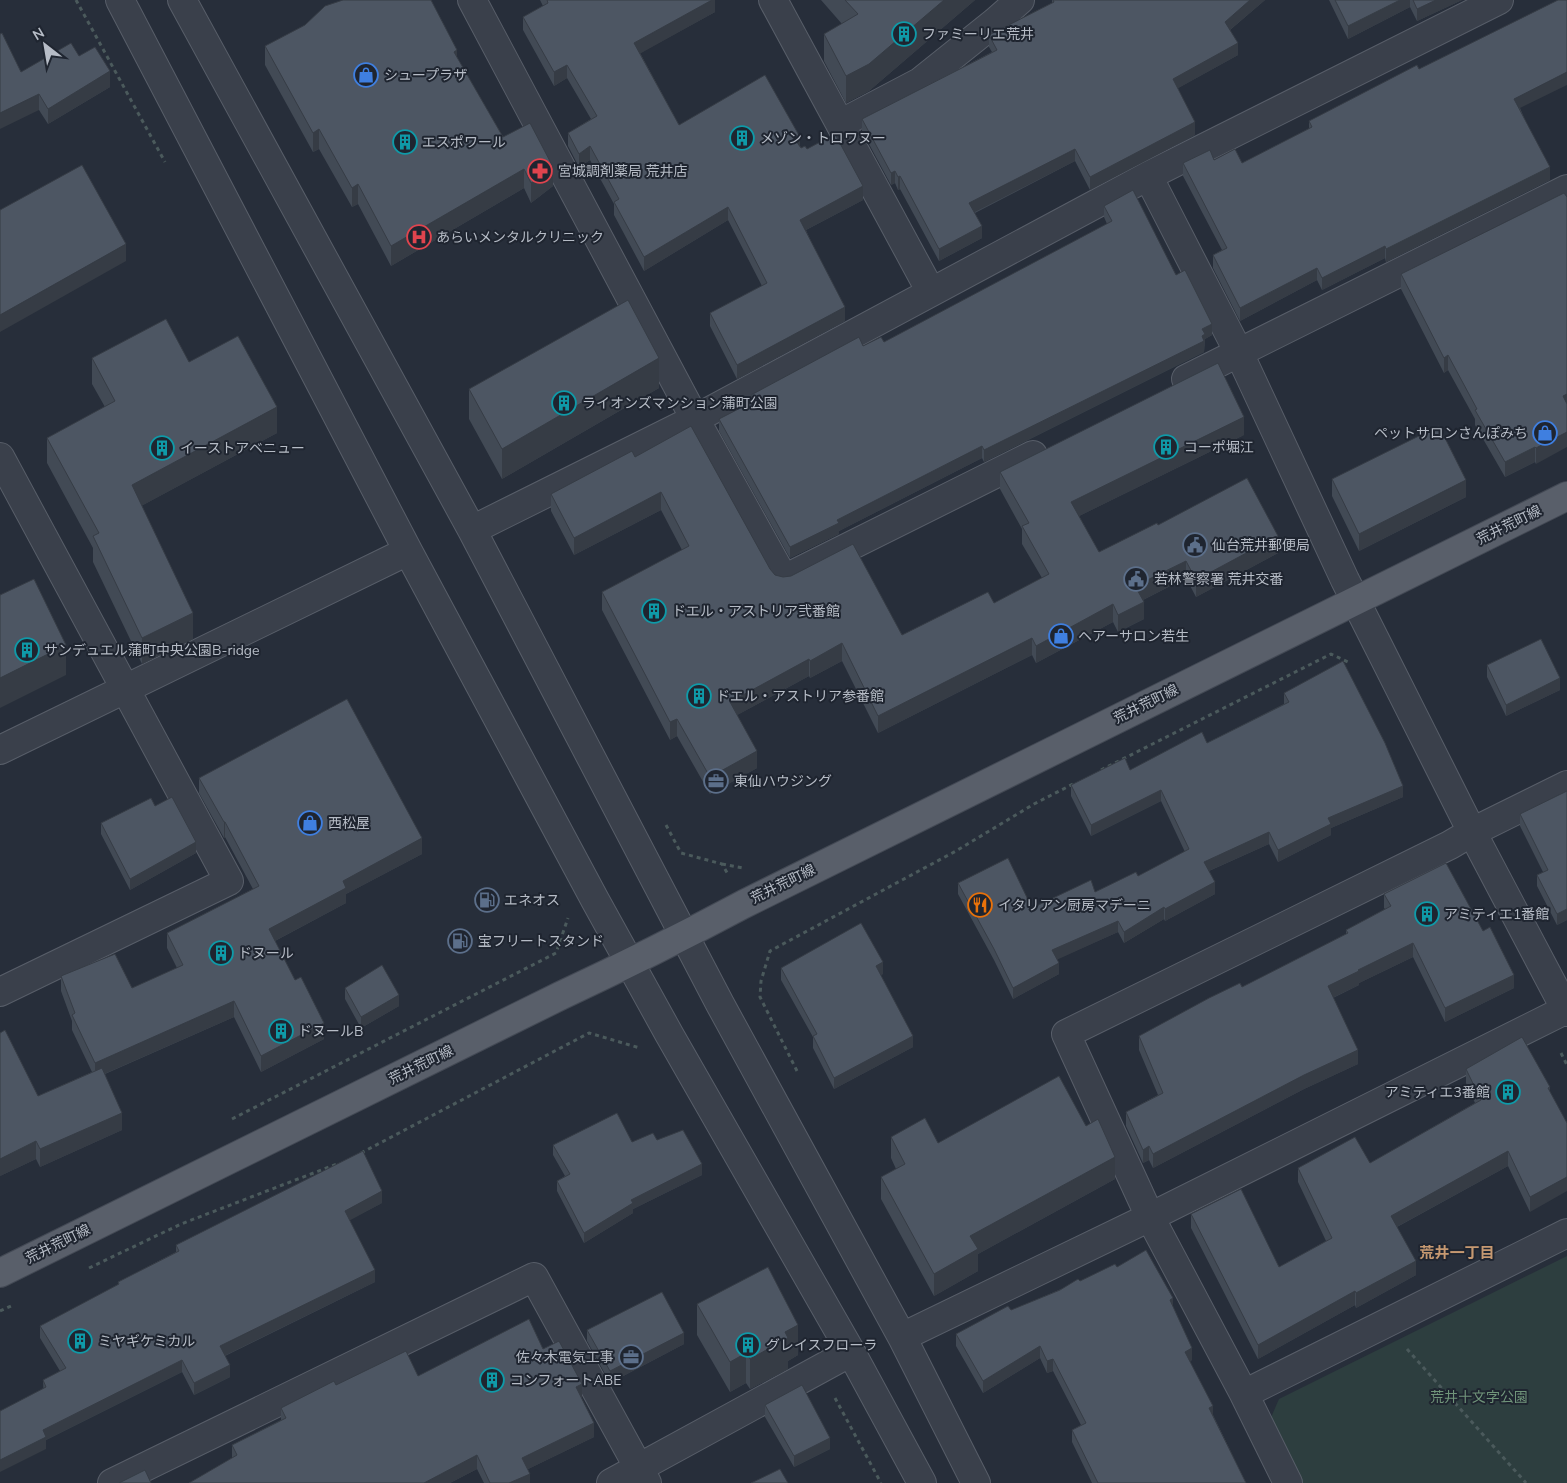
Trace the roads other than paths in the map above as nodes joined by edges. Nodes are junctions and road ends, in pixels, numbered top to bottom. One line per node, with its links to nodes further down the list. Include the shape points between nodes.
1 (120, 0): 19 (street)
2 (182, 0): 18 (street)
3 (472, 0): 13 (street)
4 (773, 0): 7 (street)
5 (1020, 0): 7 (street, via 920,82)
6 (1499, 0): 8 (street)
7 (840, 124): 10 (street)
8 (1148, 176): 10 (street); 11 (street)
9 (1567, 189): 11 (street)
10 (931, 292): 13 (street)
11 (1239, 353): 12 (street); 20 (street)
12 (1168, 388)
13 (695, 419): 14 (street, via 784,580); 18 (street)
14 (1052, 446)
15 (0, 457): 17 (street)
16 (1567, 496): 20 (main road, 荒井荒町線)
17 (10, 499): 21 (street)
18 (472, 530): 25 (street)
19 (408, 551): 21 (street); 26 (street)
20 (1356, 601): 24 (street); 25 (main road, 荒井荒町線)
21 (126, 690): 22 (street); 27 (street, via 229,881)
22 (0, 750)
23 (1567, 785): 24 (street)
24 (1472, 832): 28 (street); 29 (street, via 1066,1034)
25 (684, 936): 26 (main road, 荒井荒町線); 32 (street)
26 (630, 963): 31 (main road, 荒井荒町線); 33 (street)
27 (0, 992)
28 (1567, 1010): 29 (street)
29 (1150, 1217): 32 (street); 34 (street)
30 (1567, 1233): 34 (street)
31 (0, 1273)
32 (902, 1337): 39 (street)
33 (851, 1352): 35 (street); 38 (street)
34 (1244, 1394): 40 (street)
35 (643, 1476): 36 (street, via 534,1277); 37 (street)
36 (112, 1483)
37 (610, 1483)
38 (922, 1483)
39 (976, 1483)
40 (1288, 1483)

